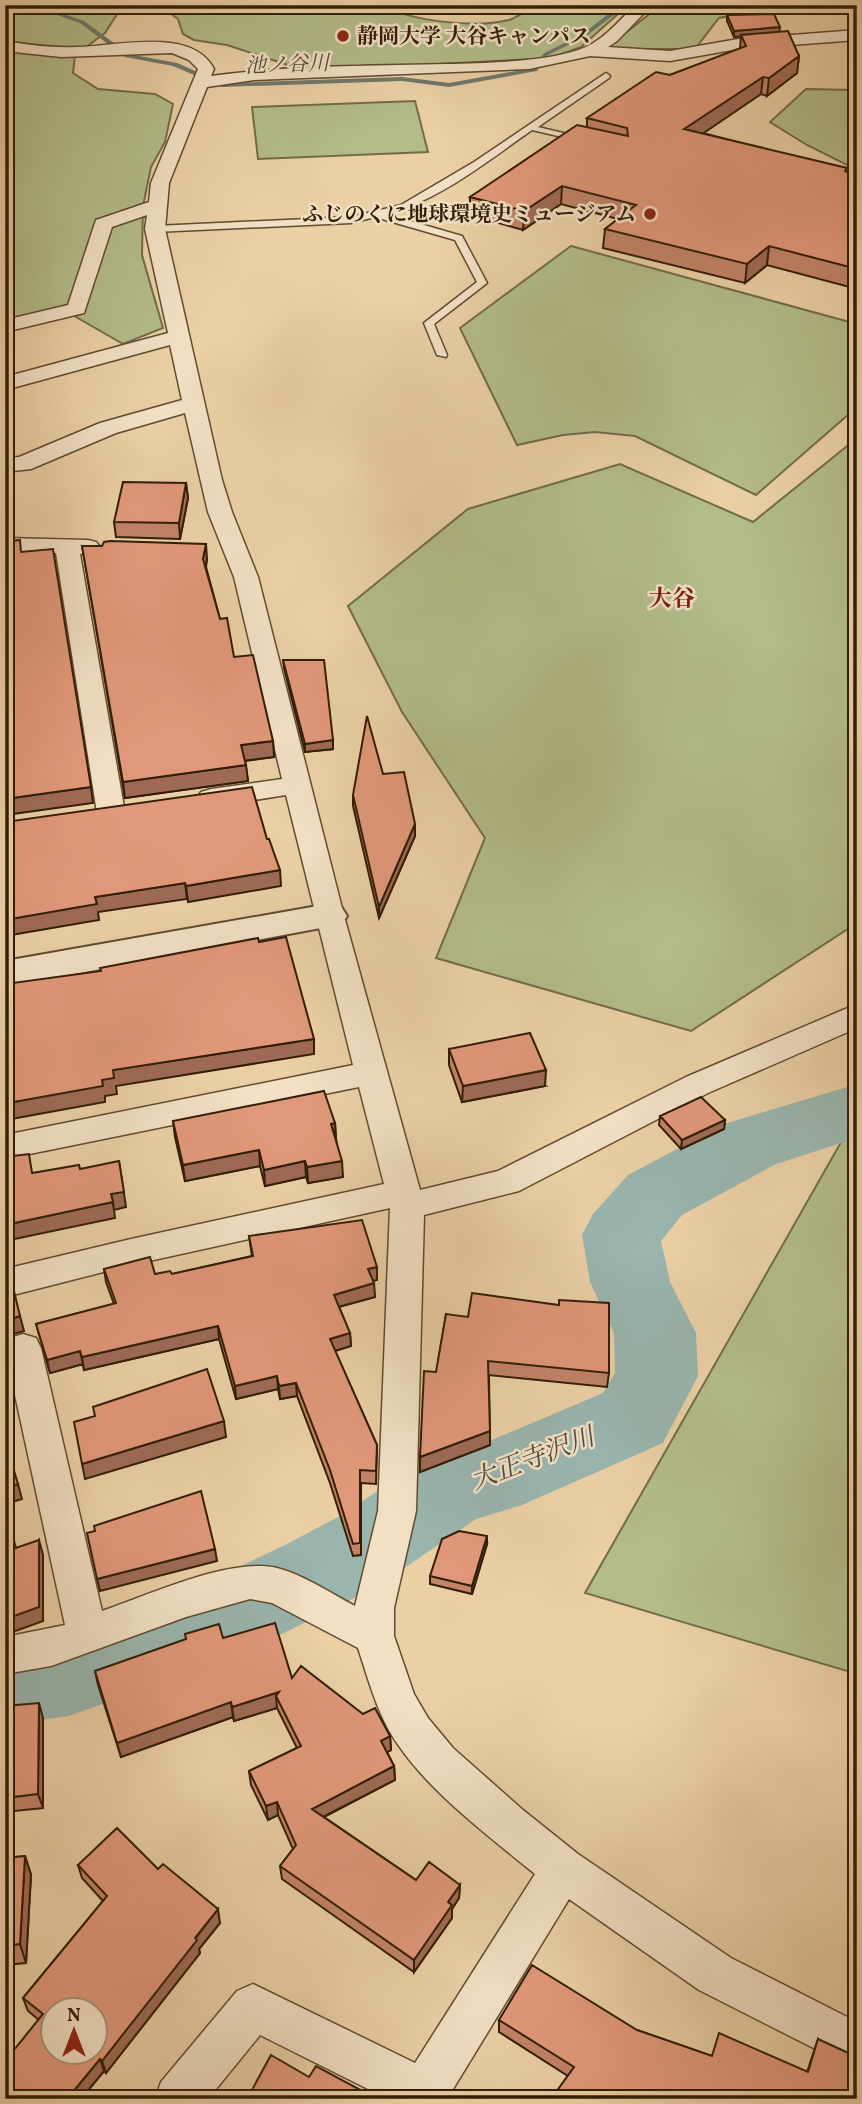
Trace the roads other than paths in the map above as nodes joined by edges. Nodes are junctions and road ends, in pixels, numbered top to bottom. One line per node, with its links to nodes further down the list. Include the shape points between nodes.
1 (643, 5): 6 (street, via 611,38)
2 (857, 35): 6 (street, via 738,44 670,56)
3 (5, 46): 4 (street, via 87,52)
4 (167, 47): 5 (street); 10 (street, via 203,61)
5 (214, 49)
6 (590, 51): 8 (street, via 507,66)
7 (237, 60): 8 (street)
8 (271, 74): 10 (street)
9 (606, 76): 11 (lane)
10 (202, 83): 13 (street, via 160,183)
11 (529, 127): 12 (lane); 14 (lane, via 404,207)
12 (596, 143)
13 (156, 206): 15 (street); 16 (street, via 103,224 77,309)
14 (376, 214): 15 (lane, via 351,220); 18 (lane, via 459,238 482,283 429,323)
15 (155, 229): 17 (street)
16 (5, 326)
17 (181, 336): 19 (street); 20 (street)
18 (442, 355)
19 (5, 384)
20 (195, 403): 21 (street, via 120,424 23,464); 25 (street, via 220,512 223,549 246,577)
21 (5, 465)
22 (5, 545): 23 (street)
23 (67, 547): 24 (street); 27 (street)
24 (106, 547)
25 (296, 785): 26 (street); 28 (street)
26 (190, 801)
27 (111, 813)
28 (330, 916): 29 (street); 31 (street)
29 (5, 974)
30 (857, 1015): 33 (street, via 697,1085 507,1182)
31 (372, 1073): 32 (street); 33 (street)
32 (5, 1147)
33 (404, 1200): 34 (street, via 131,1252); 37 (street, via 397,1511 374,1608)
34 (5, 1283)
35 (23, 1348): 36 (street)
36 (88, 1636): 37 (street, via 186,1599 250,1582 294,1594); 38 (street)
37 (374, 1636): 39 (street, via 396,1701 413,1732 469,1791)
38 (5, 1656)
39 (564, 1869): 40 (street, via 715,1974); 41 (street, via 424,2092 253,2007)
40 (857, 2048)
41 (178, 2099)

